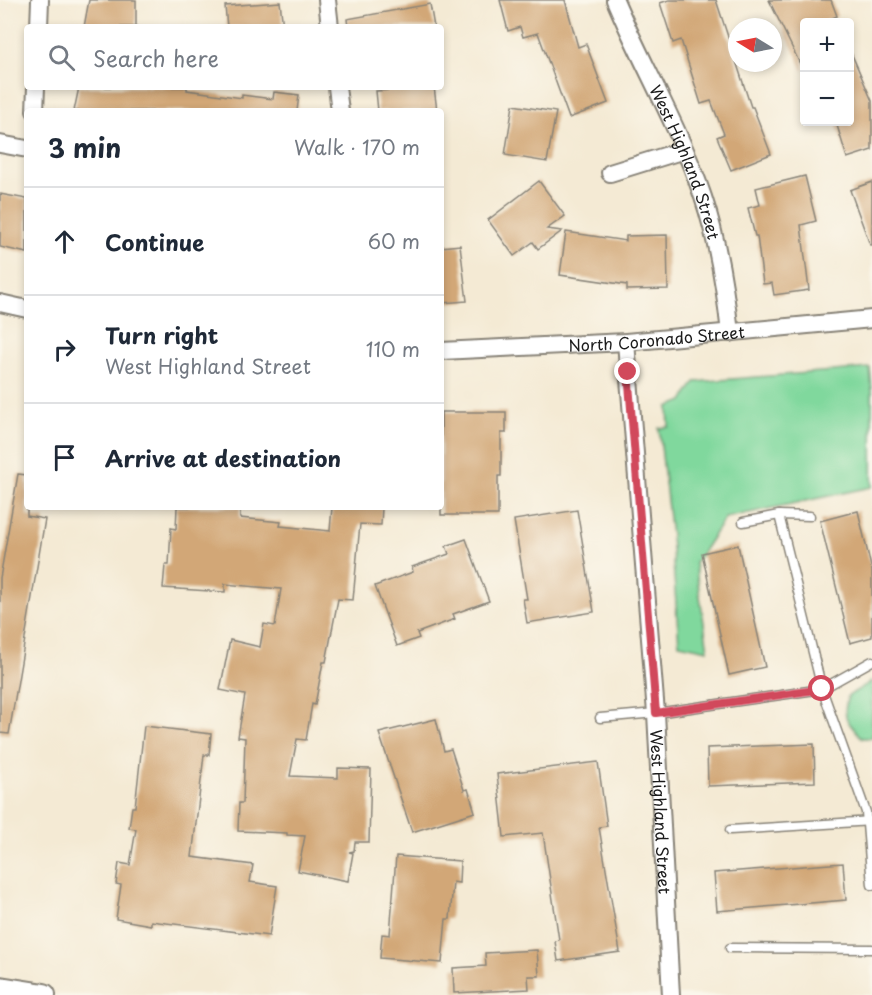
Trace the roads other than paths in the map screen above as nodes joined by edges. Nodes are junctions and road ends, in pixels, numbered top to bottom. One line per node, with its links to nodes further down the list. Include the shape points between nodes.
1 (40, 0): 4 (street)
2 (327, 0): 5 (street)
3 (615, 0): 12 (street, West Highland Street)
4 (39, 24)
5 (330, 24)
6 (36, 90): 8 (street)
7 (337, 90): 9 (street)
8 (35, 108)
9 (340, 108)
10 (0, 144): 11 (street)
11 (24, 149)
12 (684, 150): 13 (street); 17 (street, West Highland Street, via 704,198 720,260)
13 (610, 173)
14 (0, 303): 15 (street)
15 (24, 308)
16 (872, 319): 17 (street, North Coronado Street)
17 (730, 333): 18 (street, North Coronado Street)
18 (626, 342): 19 (street, North Coronado Street); 25 (street, West Highland Street)
19 (444, 351)
20 (779, 515): 21 (lane); 22 (lane); 24 (lane)
21 (810, 516)
22 (742, 522)
23 (872, 661): 24 (lane)
24 (822, 689): 25 (lane); 27 (lane)
25 (656, 713): 26 (lane); 34 (street, West Highland Street)
26 (600, 718)
27 (869, 821): 28 (lane); 29 (lane)
28 (730, 830)
29 (872, 885)
30 (730, 948): 31 (lane)
31 (872, 949)
32 (0, 988): 33 (main road)
33 (44, 995)
34 (671, 995)

